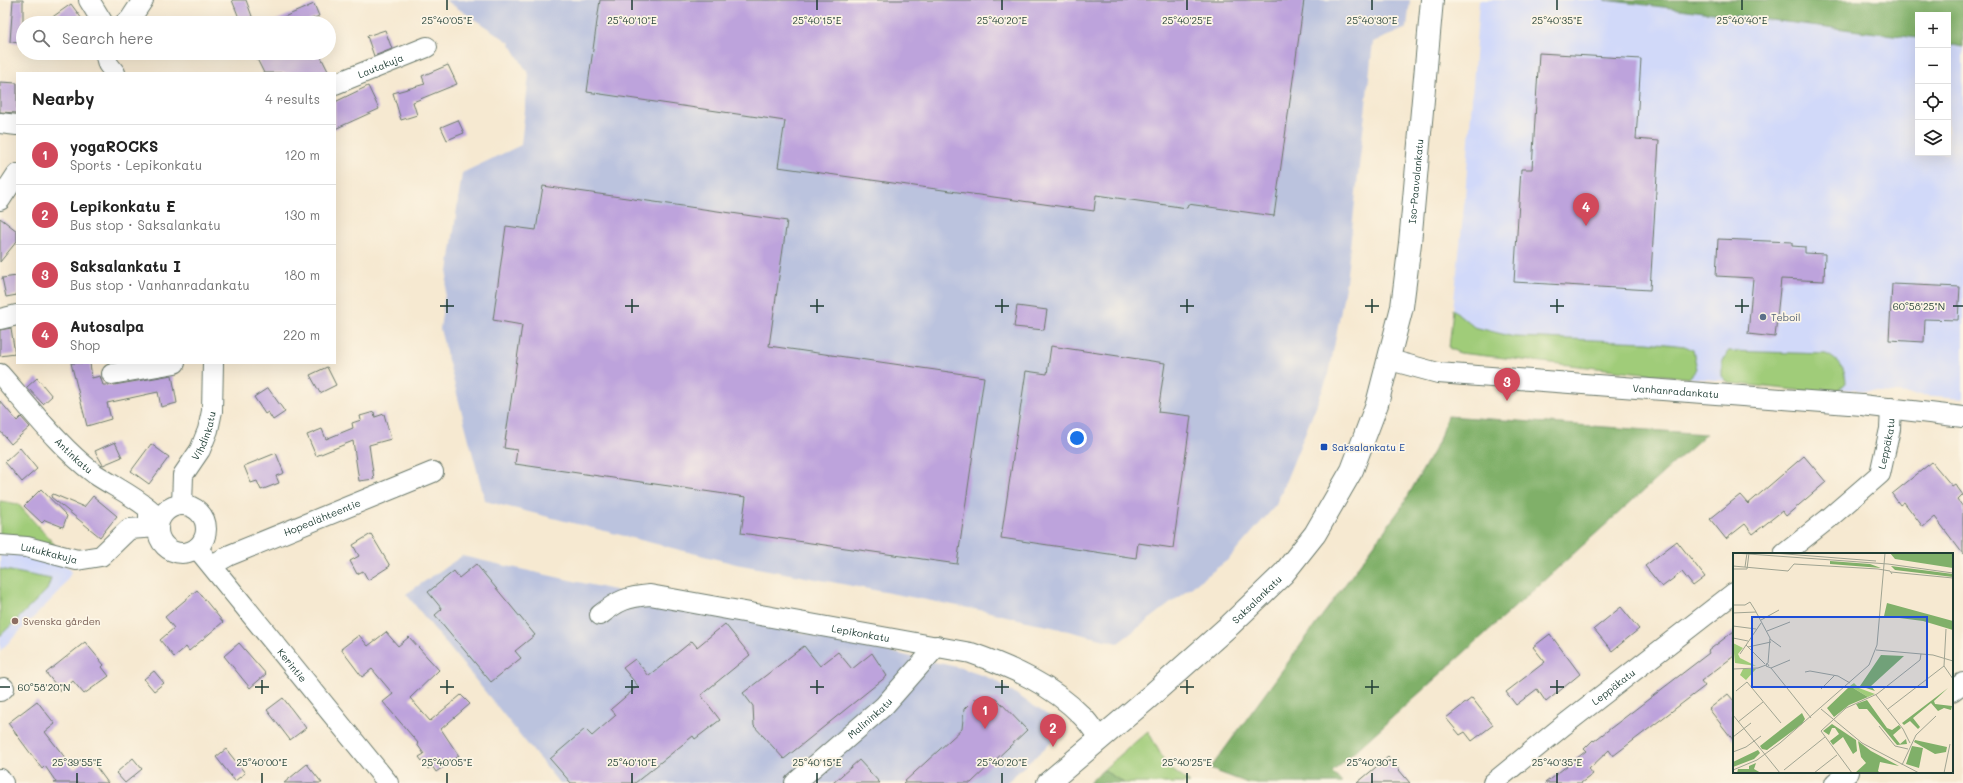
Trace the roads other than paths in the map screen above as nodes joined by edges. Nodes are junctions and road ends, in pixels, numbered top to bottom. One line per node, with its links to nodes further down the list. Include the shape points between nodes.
1 (89, 0): 4 (street)
2 (143, 0): 5 (street)
3 (1432, 0): 14 (main road, Iso-Paavolankatu, via 1410,243 1402,307)
4 (99, 16)
5 (132, 16)
6 (427, 48): 7 (street, Lautakuja)
7 (336, 84)
8 (0, 123): 9 (street)
9 (16, 125)
10 (16, 176): 11 (street)
11 (0, 200)
12 (16, 315): 13 (street)
13 (0, 319)
14 (1390, 360): 19 (street, Vanhanradankatu, via 1438,372); 33 (main road, Saksalankatu, via 1377,404 1352,470 1315,534 1284,573 1230,626)
15 (169, 364): 18 (street)
16 (213, 364): 22 (street, Vihdinkatu, via 212,411 208,430 200,450 183,475)
17 (0, 374): 23 (street, Antinkatu, via 60,442 83,463 149,509)
18 (112, 374)
19 (1891, 408): 20 (street, Vanhanradankatu); 26 (street, Leppäkatu, via 1890,429 1880,474)
20 (1963, 417)
21 (432, 472): 27 (street, Hopealähteentie, via 230,555)
22 (182, 505): 23 (street, via 170,508 162,514); 25 (street, via 196,509 204,519 205,534)
23 (154, 527): 24 (street, Lutukkakuja, via 129,529 101,556 77,560 27,547); 25 (street, via 169,549 184,553)
24 (0, 545)
25 (197, 548): 27 (street, Kerintie)
26 (1785, 553)
27 (212, 565): 37 (street, Kerintie)
28 (1733, 594): 40 (street, Leppäkatu)
29 (600, 615): 30 (street, Lepikonkatu, via 617,601 650,595)
30 (937, 646): 33 (street, Lepikonkatu, via 971,653 1002,664 1036,681 1082,716); 38 (street, Malininkatu, via 884,706)
31 (1963, 683): 32 (street)
32 (1953, 690)
33 (1099, 738): 39 (main road, Saksalankatu)
34 (1848, 773): 41 (street)
35 (0, 779): 36 (street)
36 (3, 783)
37 (388, 783)
38 (795, 783)
39 (1048, 783)
40 (1493, 783)
41 (1835, 783)

